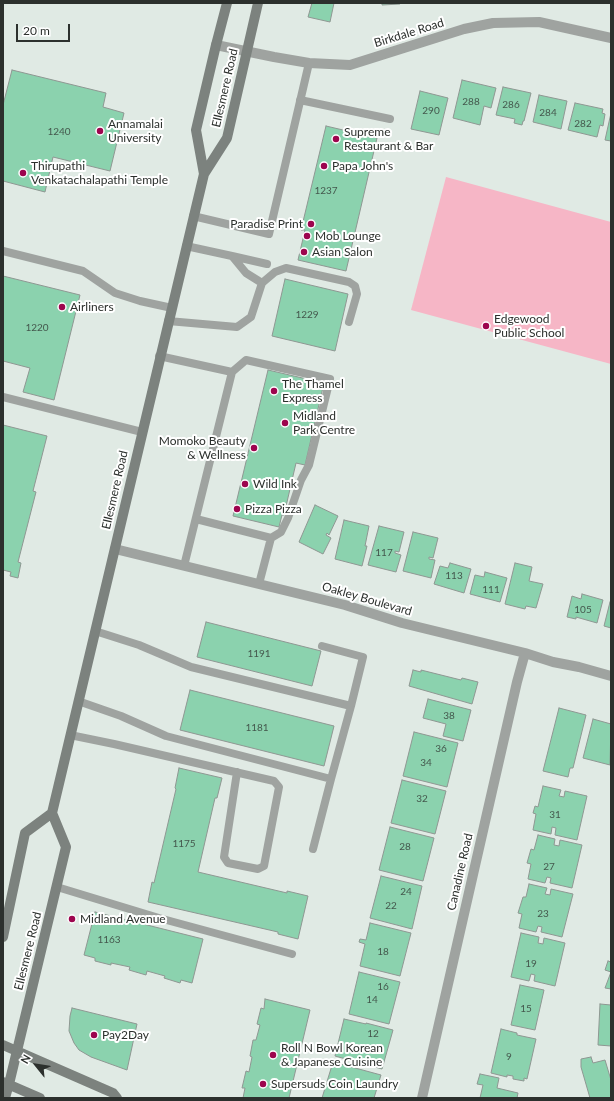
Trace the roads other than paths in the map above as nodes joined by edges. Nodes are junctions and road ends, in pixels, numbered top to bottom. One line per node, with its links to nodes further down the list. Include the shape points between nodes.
1 (227, 3): 4 (main road, Ellesmere Road)
2 (258, 3): 5 (main road, Ellesmere Road)
3 (611, 38): 6 (street, Birkdale Road, via 540,22 493,23 464,29 350,65)
4 (216, 45): 5 (street, Birkdale Road); 9 (main road, Ellesmere Road, via 196,130)
5 (247, 52): 6 (street, Birkdale Road); 9 (main road, Ellesmere Road, via 227,138)
6 (309, 63): 7 (lane)
7 (300, 100): 8 (lane); 10 (lane, via 269,234)
8 (390, 119)
9 (204, 174): 10 (main road, Ellesmere Road)
10 (194, 216): 11 (main road, Ellesmere Road)
11 (186, 246): 13 (lane); 16 (main road, Ellesmere Road)
12 (3, 251): 16 (lane, via 83,271 115,293)
13 (232, 256): 14 (lane); 15 (lane, via 246,273)
14 (267, 264)
15 (262, 283): 17 (lane, via 251,316 237,327); 18 (lane, via 275,272 286,268 349,282 355,286 357,294)
16 (172, 308): 17 (main road, Ellesmere Road)
17 (168, 321): 19 (main road, Ellesmere Road)
18 (349, 322)
19 (160, 356): 20 (lane); 22 (main road, Ellesmere Road)
20 (232, 372): 23 (lane); 24 (lane, via 246,360 330,379 309,465 281,532)
21 (3, 397): 22 (lane)
22 (142, 432): 25 (main road, Ellesmere Road)
23 (196, 519): 24 (lane); 26 (lane)
24 (271, 538): 27 (lane)
25 (115, 548): 26 (street, Oakley Boulevard); 28 (main road, Ellesmere Road)
26 (184, 566): 27 (street, Oakley Boulevard)
27 (259, 584): 30 (street, Oakley Boulevard)
28 (95, 631): 32 (main road, Ellesmere Road); 33 (lane, via 139,644 191,667)
29 (322, 646): 33 (lane, via 363,657)
30 (525, 653): 31 (street, Oakley Boulevard); 48 (street, Canadine Road)
31 (611, 676)
32 (78, 701): 34 (main road, Ellesmere Road); 36 (lane, via 166,736)
33 (351, 706): 36 (lane)
34 (70, 735): 35 (lane); 37 (main road, Ellesmere Road)
35 (237, 772): 35 (lane, via 274,780 279,787 264,866 258,869 228,863 224,857)
36 (331, 779): 38 (lane)
37 (52, 812): 39 (main road, Ellesmere Road, via 66,847); 40 (main road, via 25,833)
38 (313, 849)
39 (57, 887): 41 (lane); 43 (main road, Ellesmere Road)
40 (3, 938)
41 (292, 954)
42 (3, 1045): 43 (main road)
43 (17, 1051): 44 (main road, Ellesmere Road); 47 (main road, via 113,1093)
44 (6, 1083): 45 (main road, Ellesmere Road); 46 (main road)
45 (5, 1098)
46 (40, 1098)
47 (117, 1098)
48 (422, 1098)

